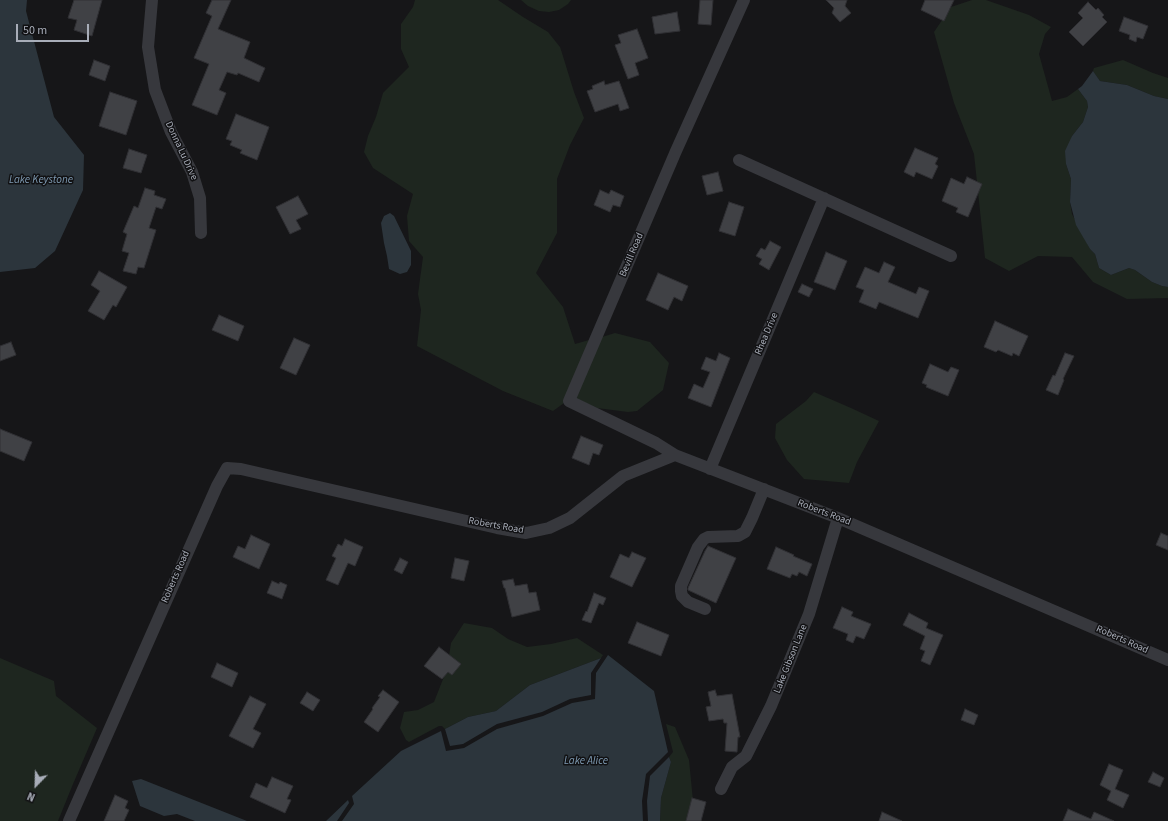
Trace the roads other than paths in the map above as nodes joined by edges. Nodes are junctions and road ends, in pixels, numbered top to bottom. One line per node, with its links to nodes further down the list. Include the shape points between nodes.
1 (152, 0): 5 (street, Donna Lu Drive, via 148,47 155,90 171,132 192,172 200,198)
2 (744, 0): 7 (street, Bevill Road, via 569,401 656,443)
3 (739, 160): 4 (street)
4 (824, 198): 6 (street); 8 (street, Rhea Drive)
5 (200, 233)
6 (951, 256)
7 (675, 455): 8 (street, Roberts Road); 14 (street, Roberts Road, via 623,476 570,518 549,528 526,533 227,468 216,486)
8 (710, 469): 9 (street, Roberts Road)
9 (764, 490): 10 (street, Roberts Road); 11 (street, via 745,532 738,536 708,537 700,542 681,591 688,602)
10 (838, 518): 12 (street, Roberts Road); 13 (street, Lake Gibson Lane, via 809,614 772,706 746,756 732,767)
11 (705, 609)
12 (1168, 660)
13 (721, 789)
14 (69, 821)

